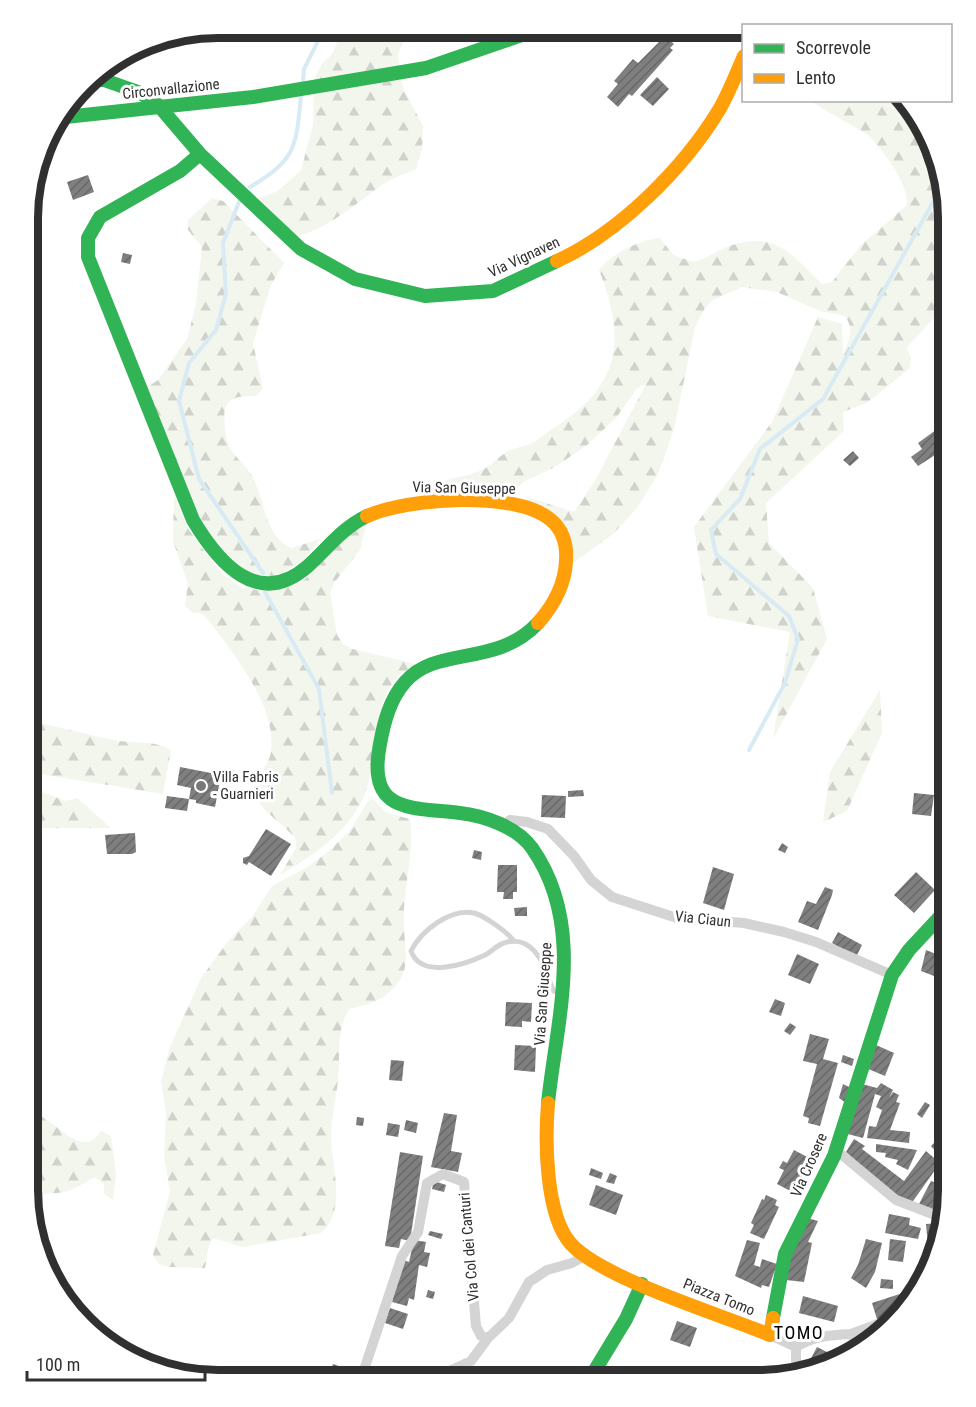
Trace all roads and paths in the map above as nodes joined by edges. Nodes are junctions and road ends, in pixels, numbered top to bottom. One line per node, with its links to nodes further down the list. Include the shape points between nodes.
1 (513, 38): 4 (main road, Circonvallazione, via 426,68 253,97)
2 (742, 60): 5 (main road, Via Vignaven, via 720,108 696,144 627,217 564,258 493,291 425,296 355,279 301,249)
3 (102, 80): 5 (main road, via 141,93 174,121)
4 (69, 117)
5 (200, 154): 6 (main road, Via San Giuseppe, via 180,171 100,217 88,238 88,257 193,520 226,567 243,577 273,584 294,578 336,534 354,522 406,504 514,502 539,511 561,530 566,554 564,580 552,606 531,633 497,651 419,669 395,695 377,765 384,794 404,808 463,813)
6 (507, 828): 9 (street, Via Ciaun, via 510,820 548,829 591,880 612,897 677,918 744,923 784,932); 10 (main road, Via San Giuseppe, via 532,847 557,891 565,947)
7 (938, 919): 9 (main road, Via Crosere)
8 (514, 941): 8 (lane, via 474,913 446,918 424,933 411,951 414,960 424,967 445,966 466,963 502,943); 10 (lane, via 529,946 540,956 554,991)
9 (892, 975): 11 (main road, Via Crosere)
10 (563, 996): 13 (main road, Via San Giuseppe, via 546,1133 547,1176 555,1210 571,1245)
11 (836, 1150): 12 (street, via 896,1200); 17 (main road, Via Crosere, via 785,1254)
12 (936, 1215)
13 (586, 1255): 14 (main road, Via San Giuseppe); 18 (street, via 547,1270 529,1282 509,1318)
14 (642, 1284): 17 (main road, Piazza Tomo); 24 (main road)
15 (878, 1324): 16 (street)
16 (851, 1334): 19 (street); 20 (street, via 816,1338)
17 (770, 1335): 20 (street, Piazza Tomo)
18 (488, 1338): 22 (street, Via Col dei Canturi, via 481,1336 476,1326 464,1182 443,1174 427,1183 418,1232 402,1256); 23 (street, via 471,1361)
19 (856, 1340)
20 (796, 1347): 21 (street)
21 (796, 1365)
22 (364, 1370)
23 (452, 1370)
24 (595, 1370)

